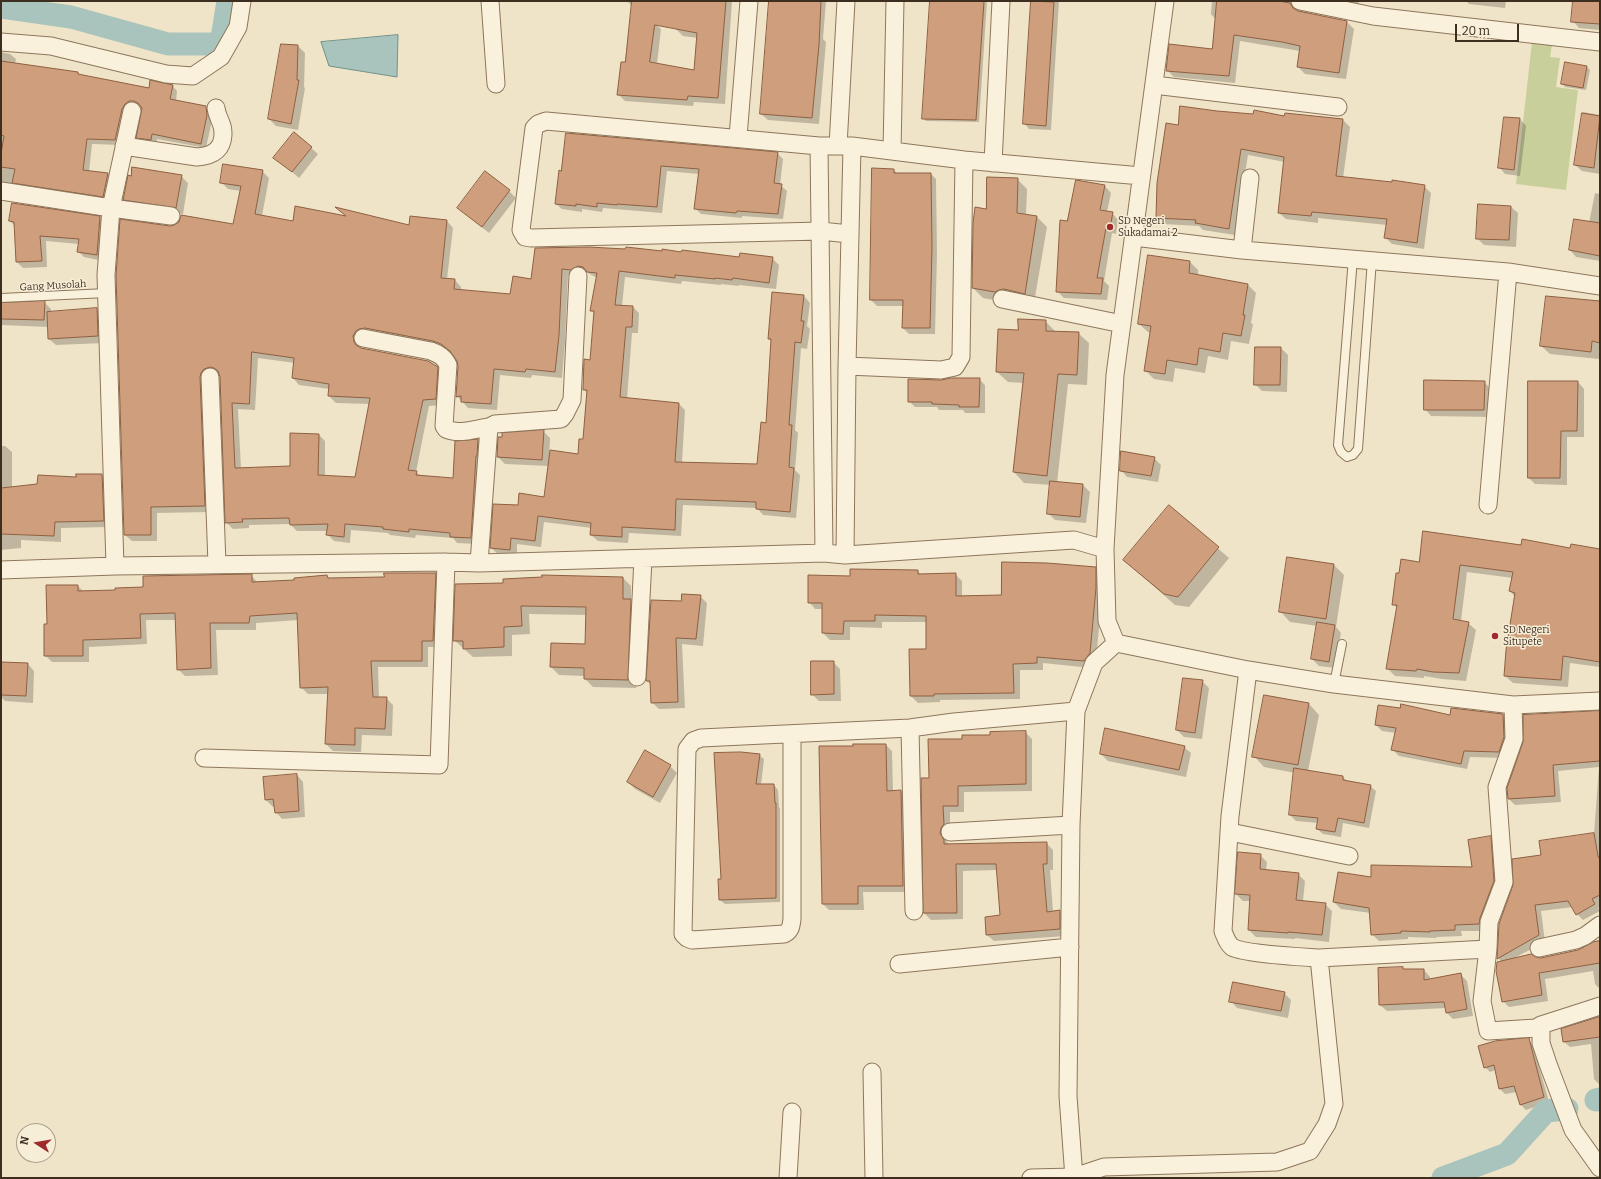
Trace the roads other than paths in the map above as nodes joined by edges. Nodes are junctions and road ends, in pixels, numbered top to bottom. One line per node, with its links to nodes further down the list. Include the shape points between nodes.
1 (242, 1): 9 (street, via 238,27 221,57 193,76 166,74 51,46)
2 (490, 1): 11 (street)
3 (750, 1): 16 (street)
4 (846, 1): 19 (street)
5 (895, 1): 20 (street)
6 (1001, 1): 22 (street)
7 (1165, 1): 12 (street)
8 (1300, 1): 10 (street, via 1373,16)
9 (1, 42)
10 (1600, 42)
11 (496, 84)
12 (1154, 85): 13 (street); 23 (street)
13 (1338, 107)
14 (216, 108): 17 (street, via 223,127 222,139 219,148 208,156 197,157)
15 (132, 111): 17 (street)
16 (738, 137): 18 (street); 28 (street, via 546,121 538,124 534,128 521,230 525,237 531,238)
17 (124, 146): 26 (street)
18 (819, 146): 19 (street); 28 (street)
19 (845, 146): 20 (street); 29 (street)
20 (892, 151): 21 (street)
21 (964, 160): 22 (street); 42 (street, via 961,357 955,367 941,370)
22 (993, 163): 23 (street)
23 (1141, 176): 30 (street)
24 (1250, 178): 31 (street)
25 (1, 191): 26 (street)
26 (111, 208): 27 (street); 37 (street)
27 (171, 216)
28 (821, 231): 29 (street); 45 (street)
29 (849, 234): 42 (street)
30 (1134, 237): 31 (street); 40 (street)
31 (1242, 250): 32 (street)
32 (1353, 258): 33 (street); 33 (lane, via 1338,445 1347,457 1358,449)
33 (1372, 260): 34 (street)
34 (1508, 272): 36 (street); 47 (street)
35 (578, 276): 46 (street, via 572,400 565,414 561,419 495,424)
36 (1600, 286)
37 (107, 293): 38 (lane, Gang Musolah); 55 (street)
38 (1, 298)
39 (1002, 299): 40 (street)
40 (1122, 324): 48 (street, via 1113,397)
41 (363, 338): 46 (street, via 440,355 448,365 444,426 446,429 451,432 462,432)
42 (847, 366): 44 (street)
43 (210, 377): 54 (street)
44 (847, 402): 45 (street); 50 (street)
45 (822, 404): 49 (street)
46 (489, 427): 53 (street)
47 (1488, 505)
48 (1106, 549): 50 (street, via 1074,540); 57 (street, via 1107,620)
49 (824, 553): 50 (street); 51 (street)
50 (845, 555)
51 (642, 559): 53 (street); 60 (street)
52 (446, 562): 53 (street); 54 (street); 67 (street, via 438,765)
53 (480, 563)
54 (217, 564): 55 (street)
55 (115, 566): 56 (street)
56 (1, 570)
57 (1116, 643): 59 (street); 64 (street, via 1094,663)
58 (1342, 644): 61 (lane)
59 (1248, 670): 61 (street); 70 (street)
60 (637, 677)
61 (1334, 684): 63 (street)
62 (1600, 701): 63 (street)
63 (1513, 705): 76 (street, via 1514,739 1497,787 1504,882 1489,922)
64 (1076, 711): 65 (street); 68 (street)
65 (910, 728): 66 (street); 72 (street)
66 (792, 734): 66 (street, via 791,928 784,934 692,940 687,938 683,934 687,749 693,741 701,738)
67 (204, 758)
68 (1071, 826): 69 (street); 74 (street)
69 (950, 832)
70 (1230, 832): 71 (street); 77 (street, via 1223,931 1227,942 1239,950)
71 (1349, 856)
72 (914, 911)
73 (1600, 925): 75 (street, via 1576,940)
74 (1070, 947): 78 (street); 84 (street, via 1068,1096)
75 (1539, 948)
76 (1488, 949): 77 (street); 80 (street, via 1482,1001 1488,1031 1536,1028)
77 (1319, 958): 84 (street, via 1334,1104 1327,1124 1310,1151 1277,1162 1104,1167)
78 (899, 964)
79 (1600, 1006): 80 (street)
80 (1541, 1025): 83 (street, via 1541,1043 1573,1130)
81 (872, 1072): 86 (street)
82 (792, 1112): 85 (street)
83 (1600, 1168)
84 (1074, 1177): 87 (street)
85 (788, 1178)
86 (874, 1178)
87 (1031, 1178)

